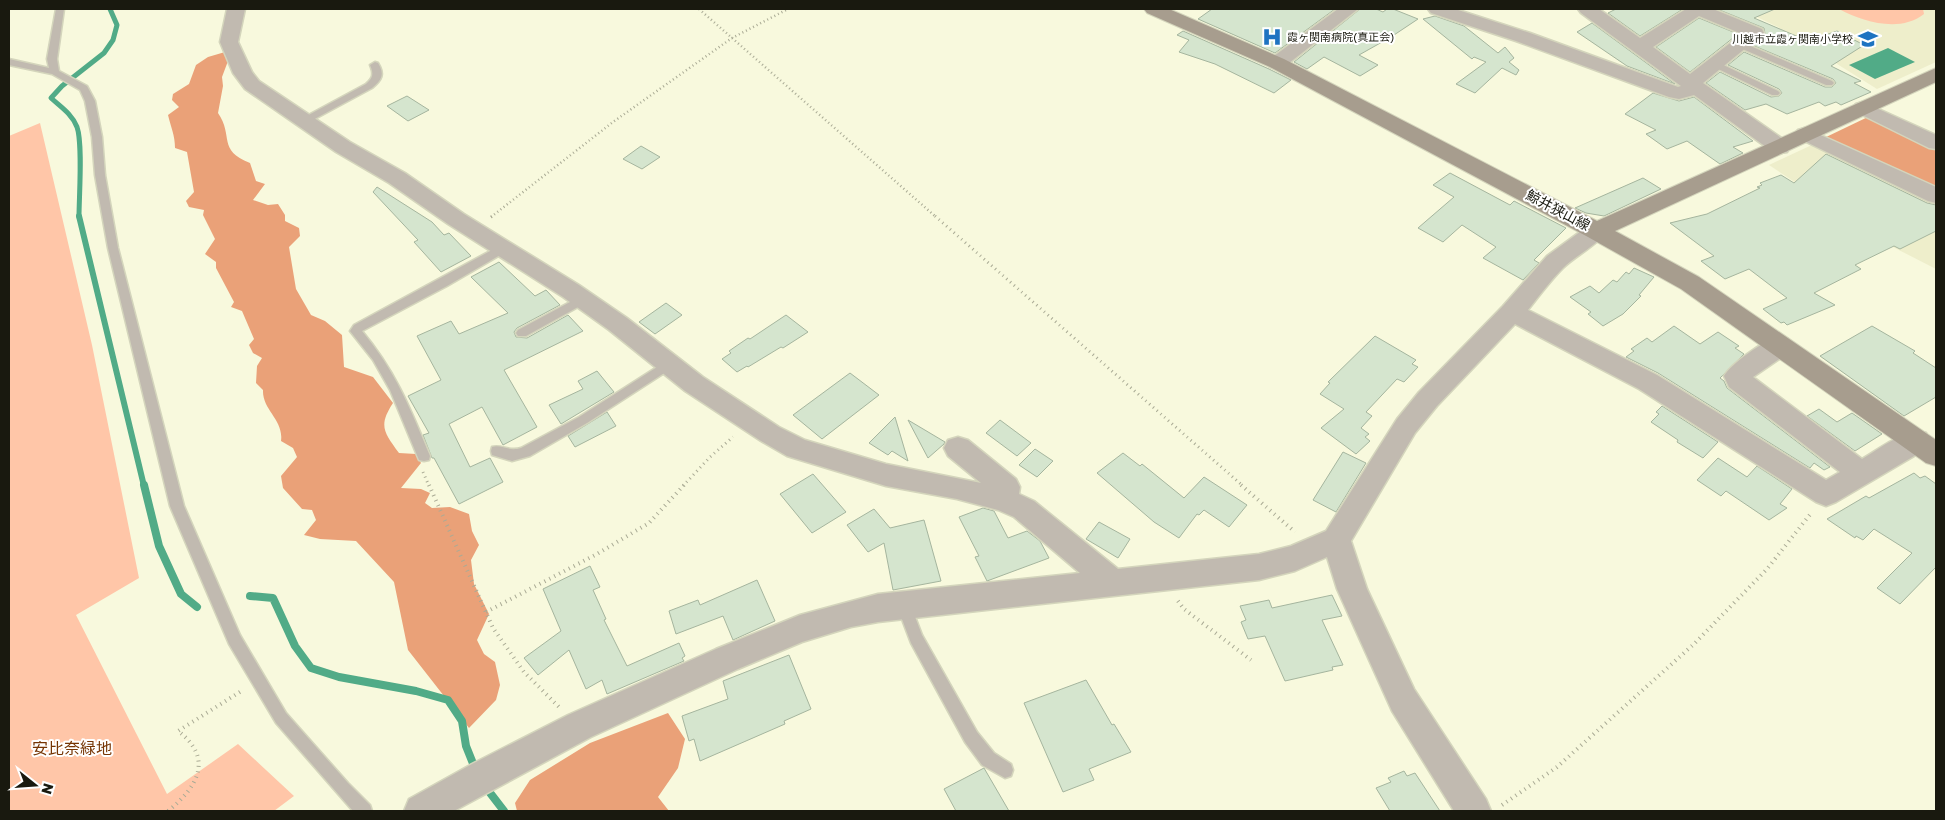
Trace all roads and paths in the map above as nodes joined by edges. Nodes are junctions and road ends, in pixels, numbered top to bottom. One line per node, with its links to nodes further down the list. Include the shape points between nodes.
1 (60, 9): 16 (lane, via 52,59)
2 (236, 9): 22 (street, via 229,42 243,74 252,85)
3 (699, 9): 9 (path)
4 (788, 9): 9 (path)
5 (1154, 9): 13 (main road, 鯨井狭山線)
6 (1349, 9): 13 (street)
7 (1437, 9): 19 (street, via 1676,93)
8 (1595, 11): 11 (street)
9 (732, 38): 27 (path, via 613,122 502,206); 43 (path)
10 (1741, 45): 11 (street, via 1756,33 1698,9); 14 (street); 18 (lane)
11 (1640, 48): 19 (street)
12 (9, 62): 16 (lane)
13 (1277, 63): 28 (main road, 鯨井狭山線)
14 (1715, 64): 19 (street); 20 (lane)
15 (375, 66): 22 (lane, via 378,72 376,80 369,86)
16 (55, 72): 49 (lane, via 84,88 90,101 113,248 177,506 234,639)
17 (1936, 74): 21 (main road)
18 (1829, 83)
19 (1693, 85): 25 (street)
20 (1775, 93)
21 (1863, 108): 23 (main road); 24 (street)
22 (306, 120): 27 (street)
23 (1805, 134): 25 (main road); 26 (street)
24 (1936, 143)
25 (1780, 147): 28 (main road)
26 (1936, 196)
27 (476, 231): 29 (street)
28 (1596, 231): 31 (street, via 1555,262); 33 (main road, 鯨井狭山線, via 1690,283)
29 (503, 248): 30 (street); 39 (lane, via 356,331 396,389)
30 (583, 299): 32 (lane); 34 (street)
31 (1512, 312): 41 (street, via 1648,382); 43 (street, via 1428,398)
32 (522, 333)
33 (1779, 346): 37 (main road, 鯨井狭山線); 40 (street, via 1739,374 1738,380)
34 (668, 365): 35 (street); 38 (lane, via 583,420 525,452 512,456)
35 (750, 421): 42 (street, via 797,448 841,462); 47 (path, via 710,457 649,523)
36 (958, 448): 42 (street, via 1006,487)
37 (1926, 448): 40 (street)
38 (497, 451)
39 (422, 460): 47 (path)
40 (1862, 474): 41 (street)
41 (1826, 494): 56 (path, via 1767,569 1694,644 1557,767)
42 (1004, 500): 45 (street, via 1024,509)
43 (1326, 545): 44 (street, via 1295,558 1259,567); 55 (street, via 1352,588 1403,700)
44 (1159, 577): 45 (street); 48 (path, via 1184,609)
45 (1112, 582): 46 (street)
46 (904, 606): 50 (street, via 841,615 805,626); 51 (lane, via 916,638 971,737 988,759)
47 (486, 612): 50 (path, via 493,628 524,672)
48 (1251, 660)
49 (259, 680): 52 (path, via 178,731 193,743 200,767 191,789); 53 (lane, via 281,718)
50 (579, 726): 54 (street, via 478,777)
51 (1005, 770)
52 (168, 811)
53 (364, 811)
54 (421, 811)
55 (1474, 811)
56 (1493, 811)

